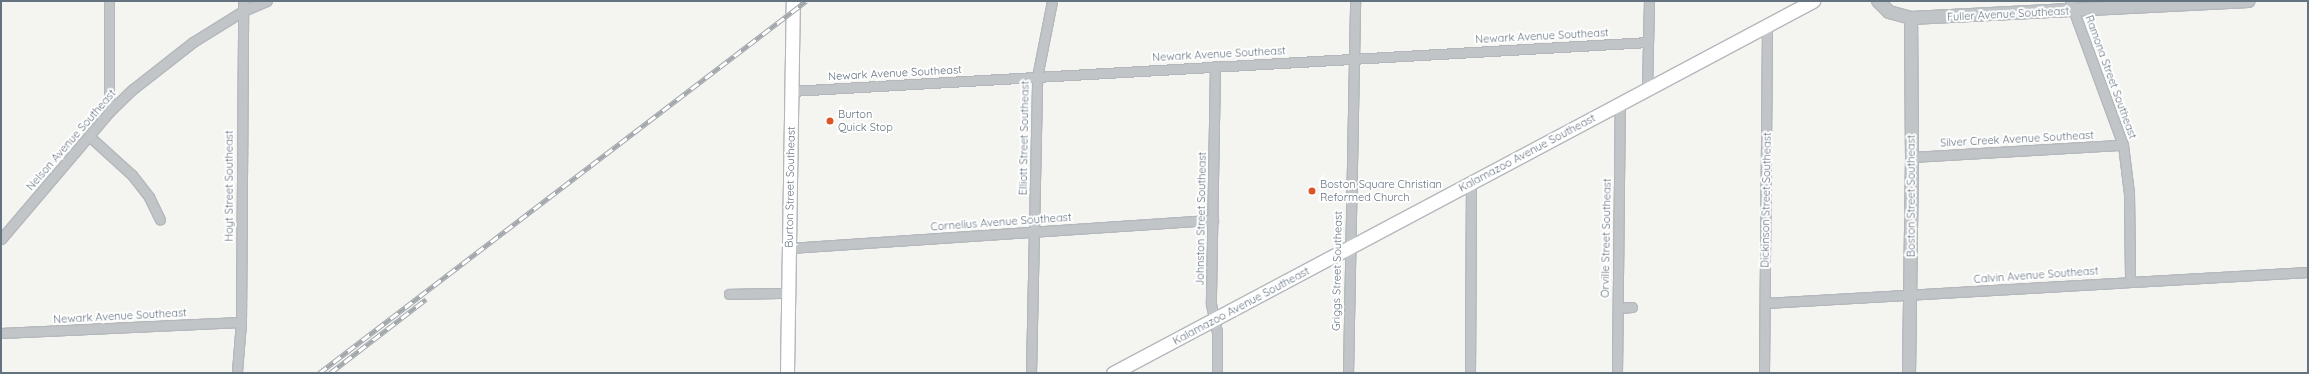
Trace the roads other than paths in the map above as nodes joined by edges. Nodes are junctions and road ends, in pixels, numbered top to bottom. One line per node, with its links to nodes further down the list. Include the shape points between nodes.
1 (110, 1): 22 (street)
2 (243, 1): 12 (street, Hoyt Street Southeast)
3 (268, 1): 12 (street, Nelson Avenue Southeast)
4 (793, 1): 20 (main road, Burton Street Southeast)
5 (1052, 1): 18 (street, Elliott Street Southeast)
6 (1355, 1): 16 (street, Griggs Street Southeast)
7 (1649, 1): 15 (street)
8 (1878, 1): 13 (street, via 1889,12)
9 (2249, 1): 11 (street, Fuller Avenue Southeast)
10 (1808, 2): 14 (main road, Kalamazoo Avenue Southeast)
11 (2072, 6): 13 (street, Fuller Avenue Southeast); 24 (street, Ramona Street Southeast)
12 (243, 11): 22 (street, Nelson Avenue Southeast, via 166,61); 42 (street, Hoyt Street Southeast)
13 (1911, 18): 25 (street, Boston Street Southeast)
14 (1767, 26): 19 (main road, Kalamazoo Avenue Southeast); 38 (street, Dickinson Street Southeast)
15 (1648, 42): 16 (street, Newark Avenue Southeast); 19 (street)
16 (1354, 58): 17 (street, Newark Avenue Southeast); 32 (street, Griggs Street Southeast)
17 (1215, 66): 18 (street, Newark Avenue Southeast); 28 (street, Johnston Street Southeast)
18 (1037, 77): 20 (street, Newark Avenue Southeast); 29 (street, Elliott Street Southeast)
19 (1647, 89): 21 (main road, Kalamazoo Avenue Southeast)
20 (791, 91): 31 (main road, Burton Street Southeast)
21 (1620, 104): 26 (main road, Kalamazoo Avenue Southeast); 40 (street, Orville Street Southeast)
22 (109, 112): 23 (street, Nelson Avenue Southeast)
23 (89, 136): 27 (street, via 132,175 149,197); 30 (street, Nelson Avenue Southeast)
24 (2123, 145): 25 (street, Silver Creek Avenue Southeast); 34 (street, Ramona Street Southeast, via 2129,193)
25 (1912, 157): 37 (street, Boston Street Southeast)
26 (1471, 182): 32 (main road, Kalamazoo Avenue Southeast); 50 (street)
27 (160, 220)
28 (1213, 220): 29 (street, Cornelius Avenue Southeast); 41 (street, Johnston Street Southeast, via 1211,304)
29 (1034, 231): 31 (street, Cornelius Avenue Southeast); 46 (street, Elliott Street Southeast)
30 (1, 239)
31 (790, 248): 35 (main road, Burton Street Southeast)
32 (1349, 249): 41 (main road, Kalamazoo Avenue Southeast); 49 (street, Griggs Street Southeast)
33 (2308, 272): 34 (street, Calvin Avenue Southeast)
34 (2130, 281): 37 (street, Calvin Avenue Southeast)
35 (789, 293): 36 (street); 45 (main road, Burton Street Southeast)
36 (729, 294)
37 (1910, 295): 38 (street, Calvin Avenue Southeast); 53 (street, Boston Street Southeast)
38 (1765, 303): 52 (street, Dickinson Street Southeast)
39 (1632, 307): 40 (street)
40 (1618, 308): 51 (street, Orville Street Southeast)
41 (1214, 320): 47 (main road, Kalamazoo Avenue Southeast); 48 (street, Johnston Street Southeast)
42 (241, 322): 43 (street, Newark Avenue Southeast); 44 (street, Hoyt Street Southeast)
43 (1, 333)
44 (237, 371)
45 (788, 373)
46 (1031, 373)
47 (1113, 373)
48 (1217, 373)
49 (1348, 373)
50 (1470, 373)
51 (1617, 373)
52 (1764, 373)
53 (1909, 373)

